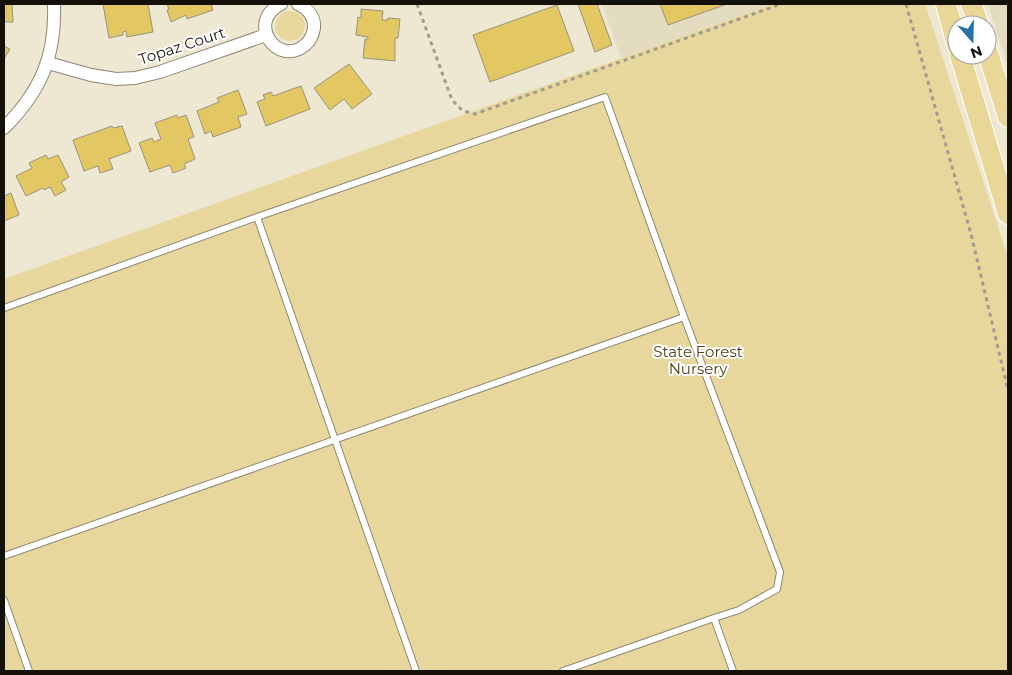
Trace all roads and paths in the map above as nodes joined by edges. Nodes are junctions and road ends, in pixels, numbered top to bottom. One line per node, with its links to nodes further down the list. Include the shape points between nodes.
1 (54, 4): 8 (street)
2 (282, 4): 7 (street, via 266,19)
3 (298, 4): 7 (street, via 310,13 313,20 308,44 293,51 284,51 276,48)
4 (417, 4): 5 (path, via 452,100 463,111 475,114)
5 (781, 4)
6 (906, 4): 17 (path, via 972,234)
7 (266, 35): 8 (street, Topaz Court, via 135,78 91,75)
8 (48, 63): 12 (street, via 22,110)
9 (963, 65): 13 (main road)
10 (992, 65): 11 (main road)
11 (1008, 117)
12 (4, 128)
13 (1008, 214)
14 (257, 217): 15 (lane); 16 (lane, via 605,97); 18 (lane)
15 (4, 308)
16 (684, 316): 18 (lane); 21 (lane, via 780,572 777,589 739,610)
17 (1008, 390)
18 (335, 439): 19 (lane); 23 (lane)
19 (4, 556)
20 (4, 600): 22 (lane)
21 (714, 618): 24 (lane); 25 (lane)
22 (29, 671)
23 (416, 671)
24 (563, 671)
25 (733, 671)

